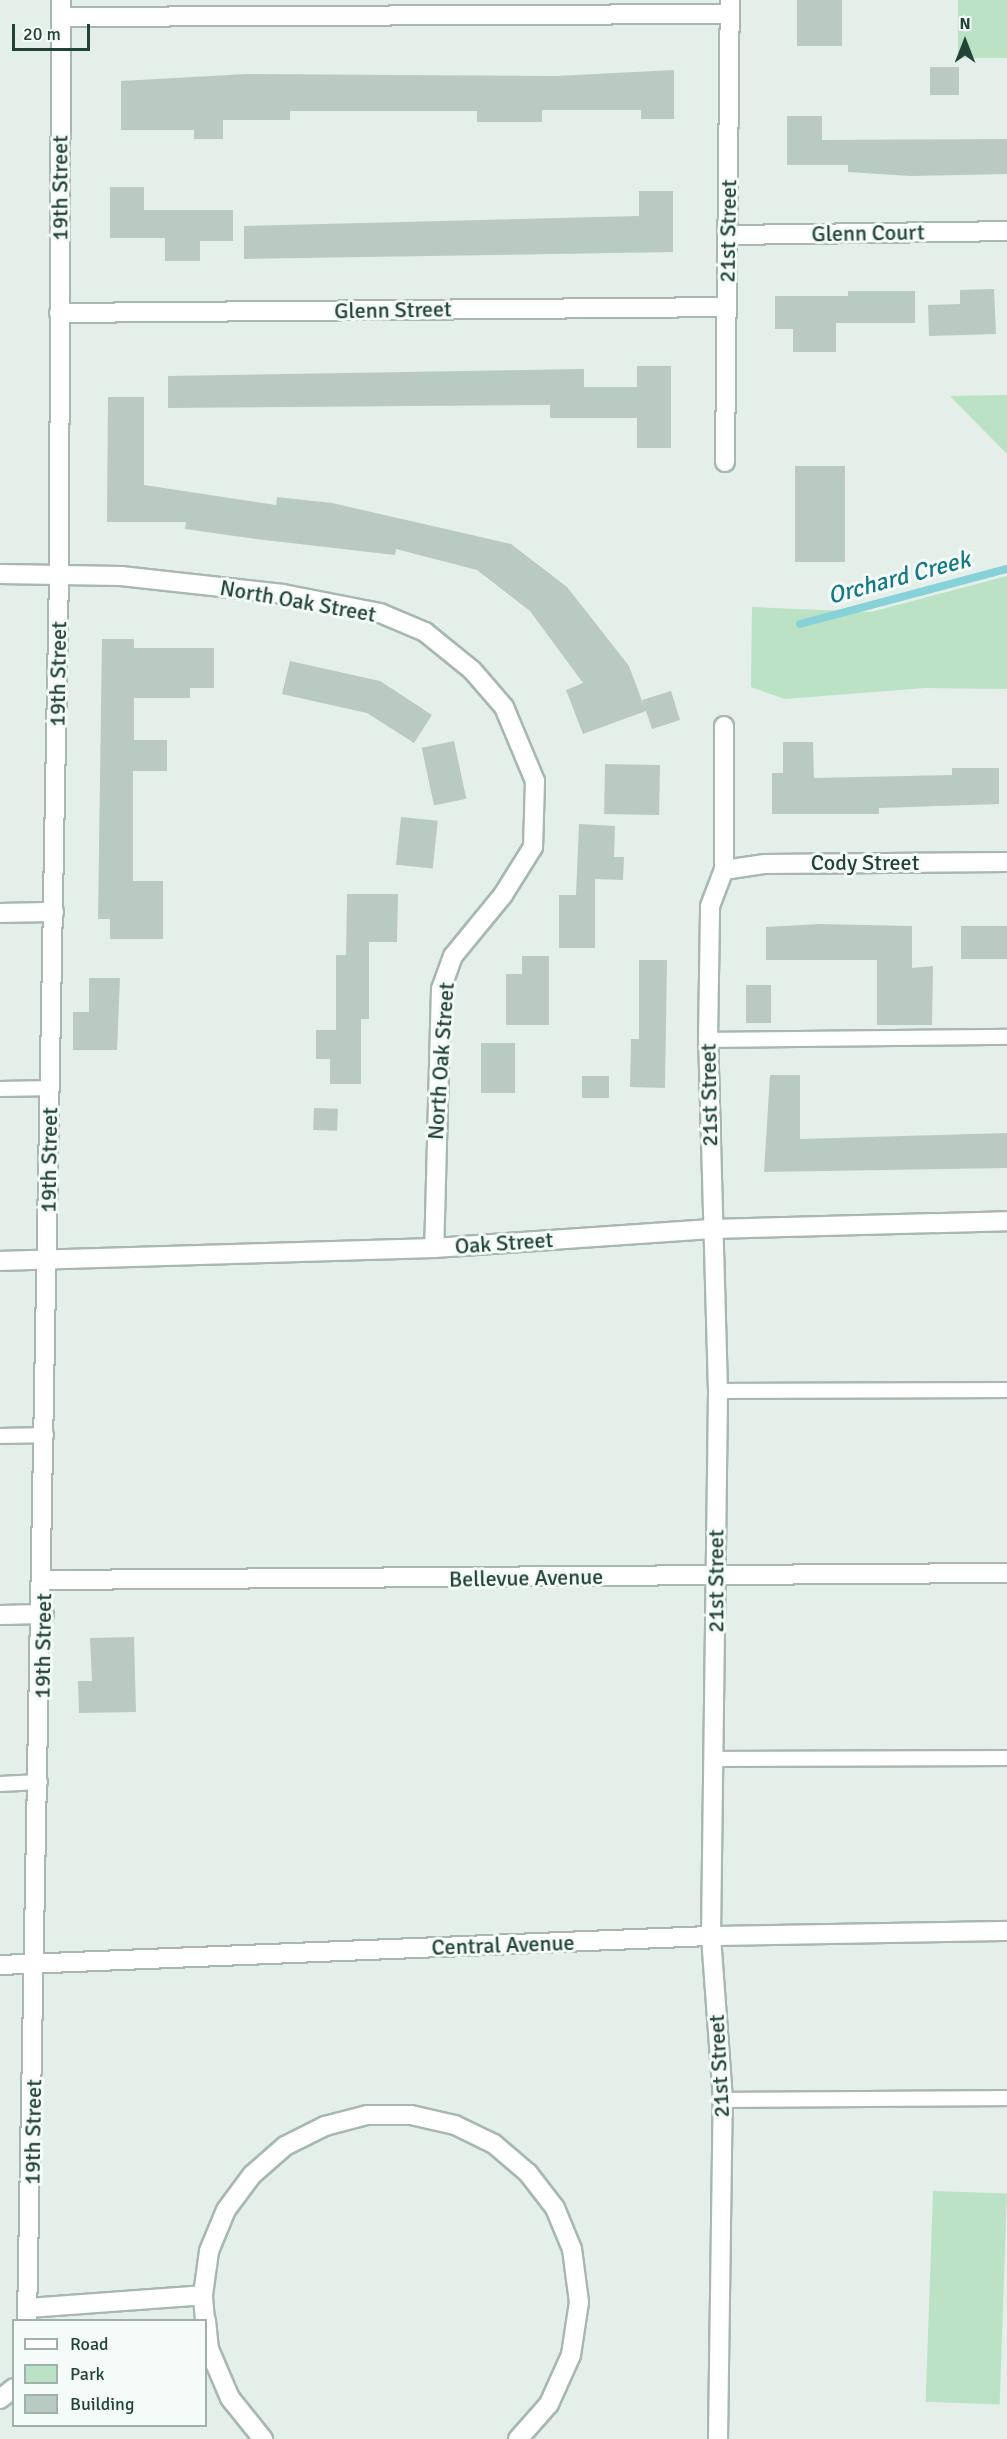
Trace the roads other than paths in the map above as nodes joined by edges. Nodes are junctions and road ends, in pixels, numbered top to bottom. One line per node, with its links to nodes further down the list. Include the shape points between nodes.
1 (730, 7): 2 (street); 4 (street, 21st Street)
2 (61, 8): 6 (street, 19th Street)
3 (1007, 231): 4 (street, Glenn Court)
4 (729, 235): 5 (street, 21st Street)
5 (727, 307): 6 (street, Glenn Street); 7 (street, 21st Street)
6 (59, 314): 8 (street, 19th Street)
7 (725, 462)
8 (59, 573): 9 (street, North Oak Street); 13 (street, 19th Street); 21 (street, North Oak Street, via 283,594 380,613 425,632 472,670 504,706 535,782 533,847 503,895 453,956 441,989)
9 (0, 574)
10 (724, 726): 12 (street, 21st Street)
11 (1007, 862): 12 (street, Cody Street, via 764,864)
12 (724, 870): 16 (street, 21st Street, via 710,906)
13 (54, 912): 14 (street); 17 (street, 19th Street)
14 (0, 913)
15 (1007, 1037): 16 (lane)
16 (708, 1040): 20 (street, 21st Street)
17 (50, 1088): 18 (lane); 22 (street, 19th Street)
18 (0, 1089)
19 (1007, 1221): 20 (street, Oak Street)
20 (711, 1229): 21 (street, Oak Street); 25 (street, 21st Street)
21 (434, 1248): 22 (street, Oak Street)
22 (48, 1260): 23 (street, Oak Street); 26 (street, 19th Street)
23 (0, 1261)
24 (1007, 1390): 25 (lane)
25 (718, 1391): 29 (street, 21st Street)
26 (46, 1435): 27 (lane); 30 (street, 19th Street)
27 (0, 1436)
28 (1007, 1573): 29 (street, Bellevue Avenue)
29 (715, 1575): 30 (street, Bellevue Avenue); 34 (street, 21st Street)
30 (44, 1580): 31 (street, 19th Street)
31 (44, 1614): 32 (street); 35 (street, 19th Street)
32 (0, 1615)
33 (1007, 1758): 34 (lane)
34 (715, 1759): 38 (street, 21st Street)
35 (40, 1782): 36 (lane); 39 (street, 19th Street)
36 (0, 1784)
37 (1007, 1931): 38 (street, Central Avenue)
38 (711, 1936): 39 (street, Central Avenue); 42 (street, 21st Street)
39 (35, 1964): 40 (street, Central Avenue); 44 (street, 19th Street)
40 (0, 1965)
41 (1007, 2098): 42 (lane)
42 (723, 2100): 51 (street, 21st Street)
43 (202, 2295): 44 (street); 45 (street); 50 (street, via 209,2251 226,2210 252,2175 285,2146 324,2126 368,2115 411,2115 455,2125 494,2144 528,2173 555,2208 572,2248 579,2302 571,2355 549,2404)
44 (28, 2314)
45 (206, 2319)
46 (207, 2330): 49 (street, via 209,2349 230,2398)
47 (12, 2390): 48 (street)
48 (0, 2399)
49 (263, 2439)
50 (518, 2439)
51 (718, 2439)

